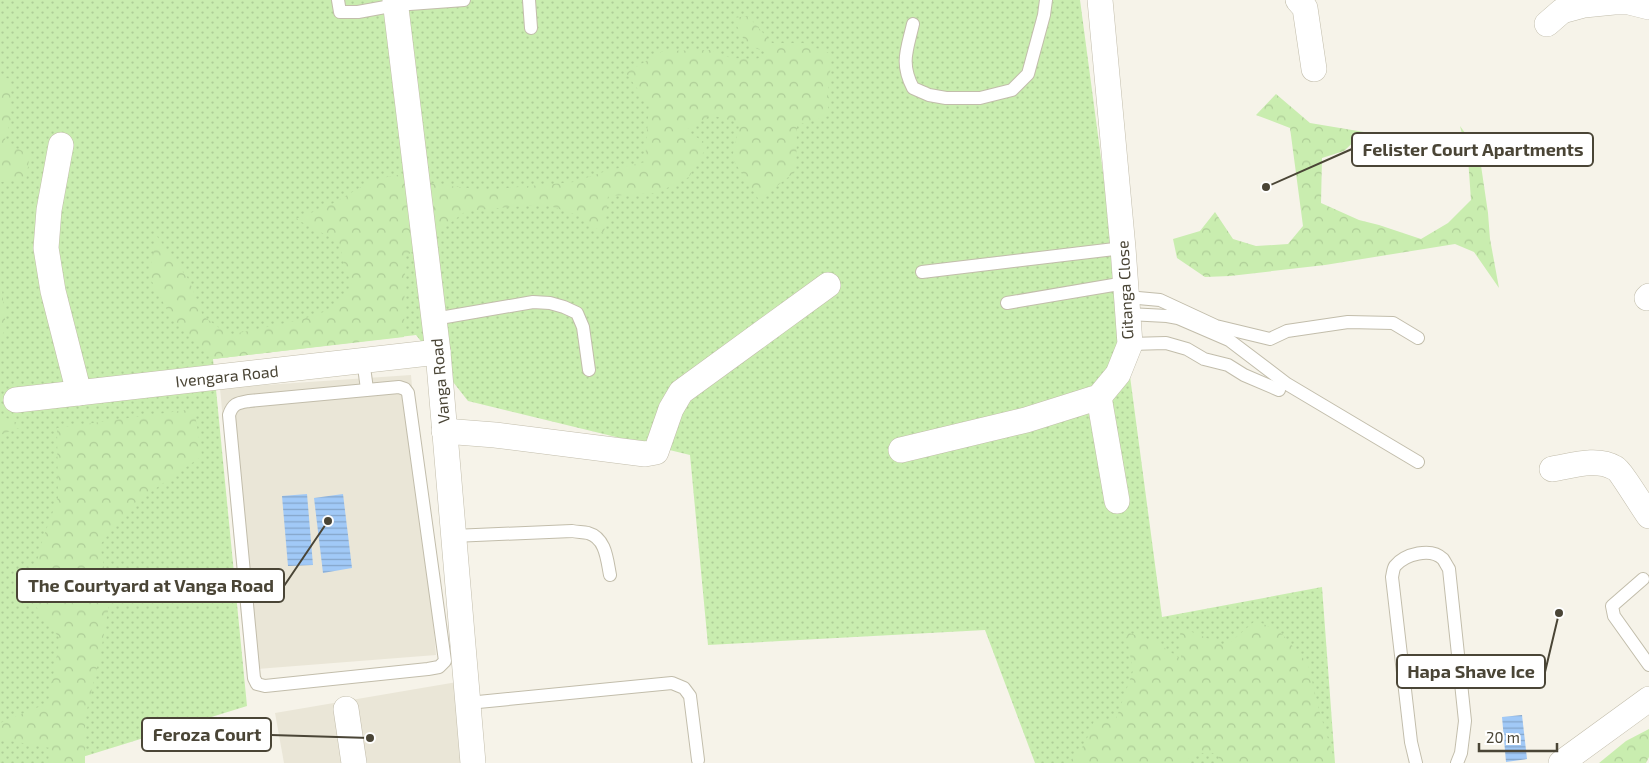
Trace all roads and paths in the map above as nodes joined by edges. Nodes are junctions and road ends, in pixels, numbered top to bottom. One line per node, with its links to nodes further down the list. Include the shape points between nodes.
1 (338, 0): 7 (lane, via 340,12 358,12)
2 (464, 0): 7 (lane)
3 (529, 0): 11 (lane)
4 (1046, 0): 9 (lane, via 1028,74 1012,90 980,98 946,98 913,88 907,78 904,59)
5 (1100, 0): 14 (street, Gitanga Close)
6 (1298, 0): 12 (street, via 1305,8)
7 (395, 2): 19 (street, Vanga Road)
8 (1649, 7): 10 (street, via 1629,2 1584,5 1562,11)
9 (913, 24)
10 (1547, 24)
11 (532, 28)
12 (1314, 69)
13 (61, 145): 27 (street, via 46,248 53,291)
14 (1123, 248): 15 (lane); 17 (street, Gitanga Close)
15 (922, 272)
16 (828, 285): 30 (street, via 681,392 671,409 656,452 645,454)
17 (1127, 298): 18 (lane); 20 (lane, via 1160,300 1216,326 1270,339 1286,331 1348,322 1394,323); 21 (street, Gitanga Close); 32 (lane, via 1229,340 1287,384)
18 (1006, 303)
19 (434, 319): 22 (street, Vanga Road); 24 (lane, via 533,302 564,306 577,313 583,327)
20 (1418, 338)
21 (1130, 344): 26 (lane, via 1166,343 1187,349); 28 (street, Gitanga Close, via 1118,374)
22 (438, 352): 23 (street, Ivengara Road); 30 (street, Vanga Road)
23 (363, 360): 25 (lane); 27 (street, Ivengara Road)
24 (589, 370)
25 (367, 389): 25 (lane, via 249,401 231,407 229,414 257,684 264,686 428,669 438,667 446,660 408,393 399,387)
26 (1279, 390)
27 (79, 393): 29 (street, Ivengara Road)
28 (1099, 397): 31 (street, via 1026,420); 34 (street)
29 (16, 400)
30 (444, 431): 36 (street, Vanga Road)
31 (900, 450)
32 (1418, 462)
33 (1552, 468): 35 (street, via 1601,463 1616,468)
34 (1117, 501)
35 (1649, 516)
36 (453, 536): 37 (lane, via 590,533 600,540); 41 (street, Vanga Road)
37 (610, 575)
38 (1643, 579): 39 (lane, via 1612,606 1614,616)
39 (1649, 665)
40 (1647, 702): 48 (street)
41 (468, 703): 43 (lane, via 672,683 684,688 690,696); 45 (street, Vanga Road)
42 (346, 709): 44 (street)
43 (698, 760)
44 (354, 763)
45 (473, 763)
46 (1416, 763): 47 (lane, via 1392,577 1394,567 1405,558 1418,554 1434,554 1449,569 1465,721)
47 (1457, 763)
48 (1561, 763)

